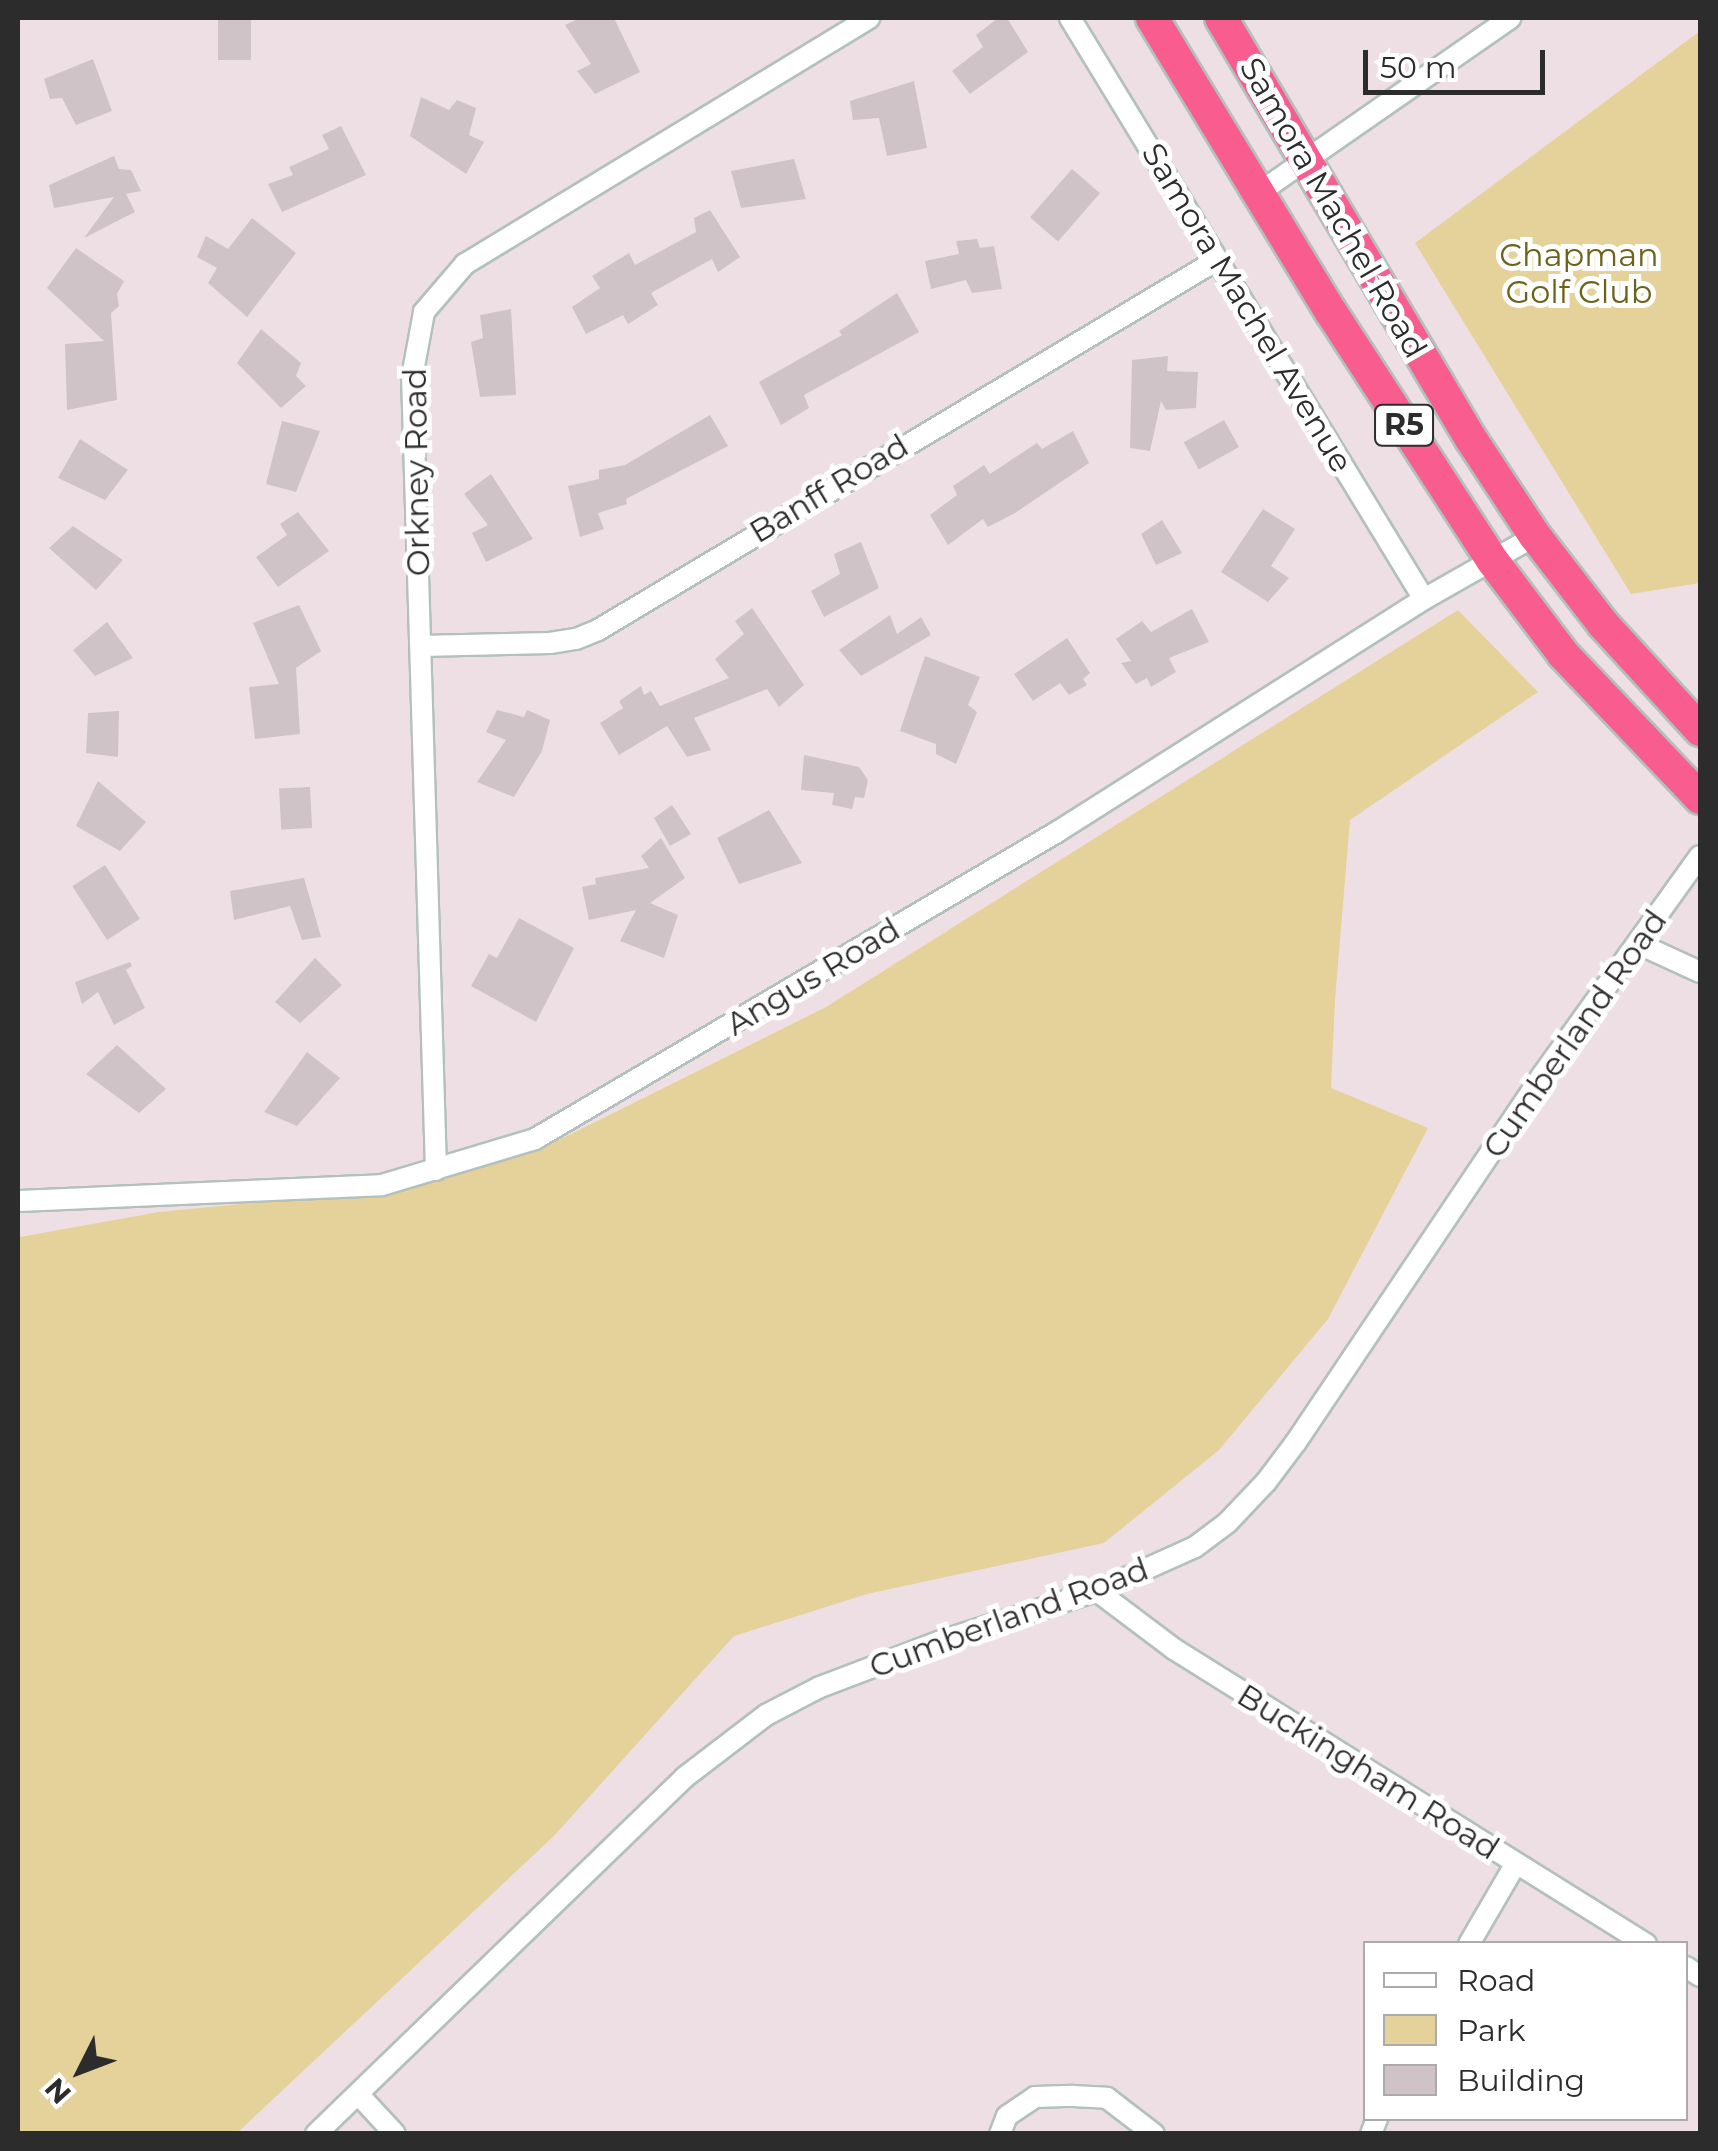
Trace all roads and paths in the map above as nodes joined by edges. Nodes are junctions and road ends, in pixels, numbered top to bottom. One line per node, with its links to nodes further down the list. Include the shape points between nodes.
1 (869, 18): 12 (street, Orkney Road, via 465,264 443,285 424,312 412,377)
2 (1070, 18): 8 (street, Samora Machel Avenue)
3 (1152, 18): 7 (highway, R5)
4 (1221, 18): 6 (highway, Samora Machel Road / R5)
5 (1510, 18): 6 (street)
6 (1307, 159): 7 (street); 9 (highway, Samora Machel Road / R5)
7 (1260, 192): 10 (highway, R5)
8 (1216, 260): 11 (street, Samora Machel Avenue); 12 (street, Banff Road, via 598,630 550,643)
9 (1535, 536): 10 (street, Angus Road); 13 (highway, Samora Machel Road / R5, via 1603,624)
10 (1492, 560): 11 (street, Angus Road); 14 (highway, R5, via 1574,668)
11 (1424, 599): 18 (street, Angus Road, via 1057,832 670,1061 535,1139)
12 (421, 646): 18 (street, Orkney Road)
13 (1700, 730)
14 (1700, 798)
15 (1700, 856): 16 (street, Cumberland Road)
16 (1639, 944): 17 (street); 20 (street, Cumberland Road, via 1266,1482 1194,1546)
17 (1700, 972)
18 (436, 1170): 19 (street, Angus Road, via 382,1185)
19 (18, 1201)
20 (1098, 1591): 21 (street, Buckingham Road, via 1174,1649); 24 (street, Cumberland Road, via 820,1688 724,1743)
21 (1514, 1865): 22 (street); 23 (street, Buckingham Road)
22 (1471, 1941)
23 (1641, 1941)
24 (358, 2094): 25 (street, Cumberland Road); 26 (street)
25 (316, 2134)
26 (396, 2134)
27 (1000, 2134): 28 (street, via 1007,2116 1035,2096 1106,2098)
28 (1154, 2134)

